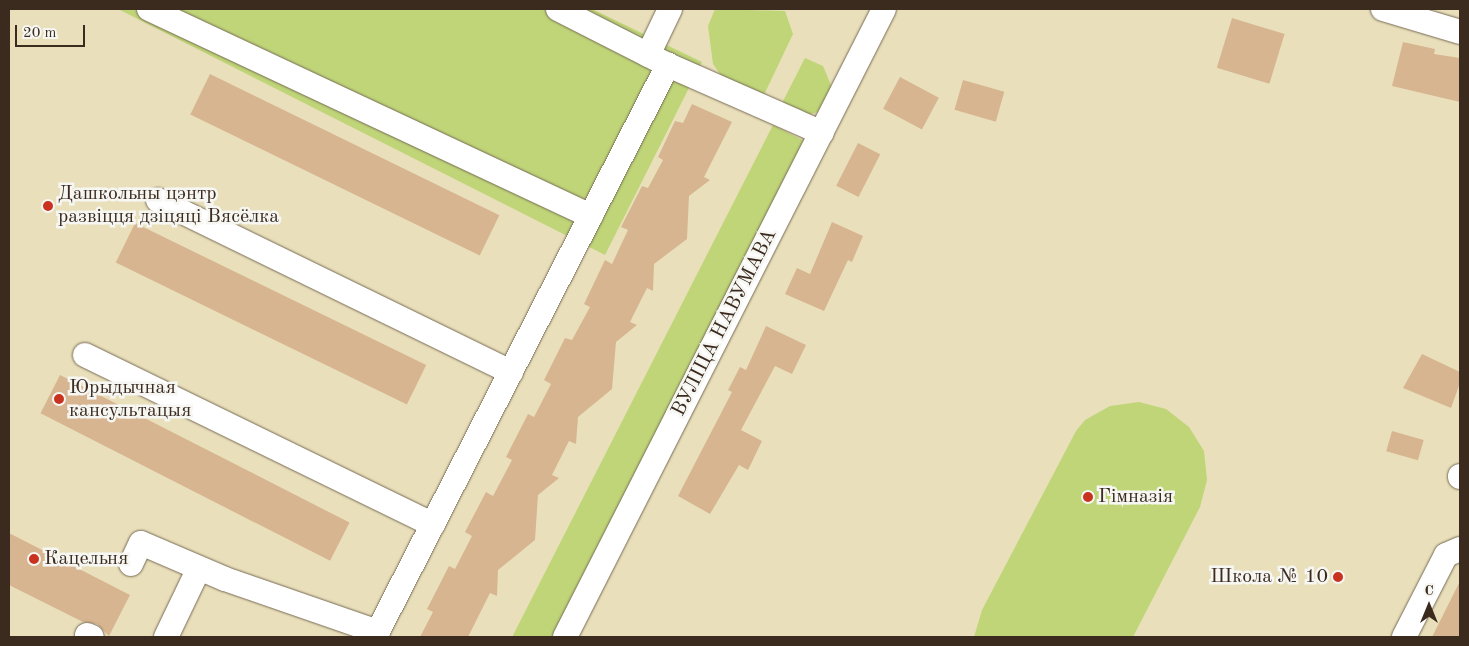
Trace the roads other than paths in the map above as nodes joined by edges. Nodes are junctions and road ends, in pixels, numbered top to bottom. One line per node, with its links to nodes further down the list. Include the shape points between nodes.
1 (149, 9): 10 (street)
2 (558, 9): 7 (street)
3 (670, 9): 7 (street)
4 (884, 9): 8 (street, ВУЛІЦА НАВУМАВА)
5 (1383, 9): 6 (street)
6 (1460, 32)
7 (658, 60): 8 (street); 10 (street)
8 (822, 133): 19 (street, ВУЛІЦА НАВУМАВА)
9 (158, 200): 12 (street)
10 (591, 216): 12 (street)
11 (85, 355): 13 (street)
12 (511, 372): 13 (street)
13 (433, 525): 17 (street)
14 (1460, 549): 20 (street, via 1446,555)
15 (131, 564): 16 (street, via 141,543)
16 (199, 568): 17 (street); 18 (street)
17 (376, 635)
18 (166, 637)
19 (565, 637)
20 (1404, 637)

